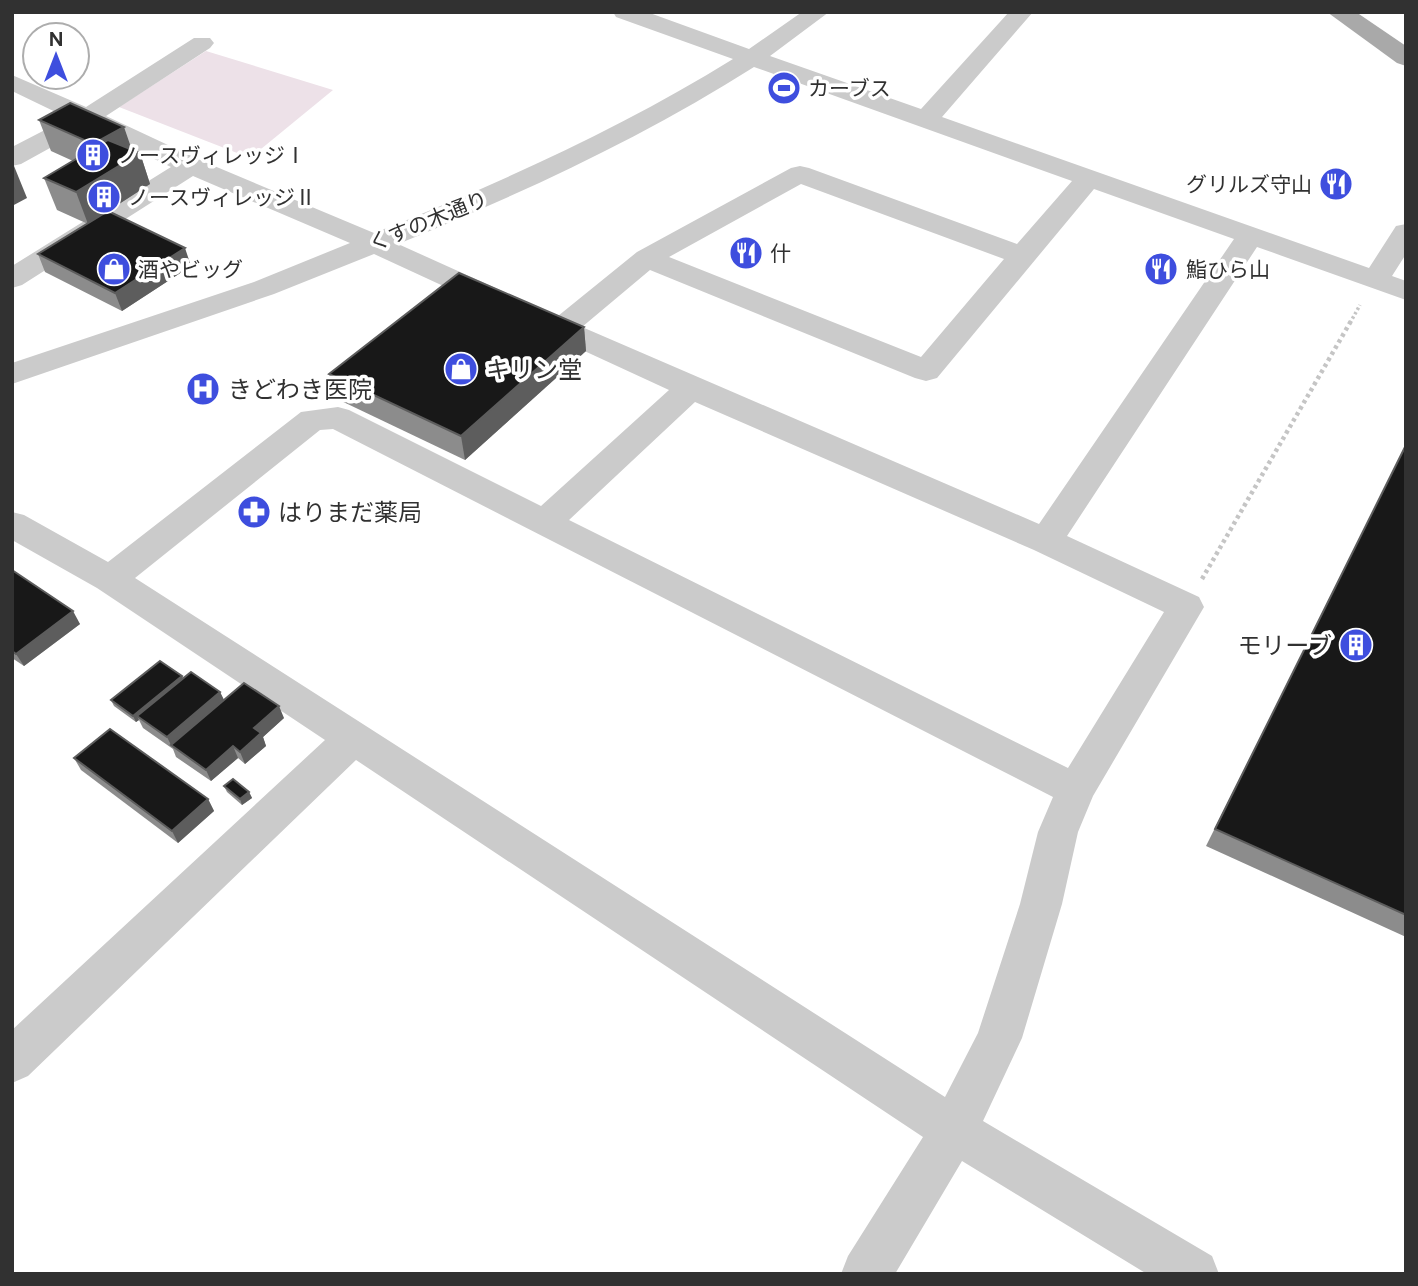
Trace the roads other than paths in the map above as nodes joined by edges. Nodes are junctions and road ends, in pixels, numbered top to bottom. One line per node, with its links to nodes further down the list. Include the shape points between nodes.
1 (624, 12): 6 (street)
2 (818, 12): 6 (street, くすの木通り)
3 (1021, 12): 10 (street)
4 (1339, 12): 7 (main road)
5 (202, 43): 9 (street)
6 (753, 57): 10 (street); 16 (street, くすの木通り, via 676,105 586,151 487,198)
7 (1406, 58)
8 (12, 82): 9 (street)
9 (86, 118): 11 (street); 12 (street)
10 (927, 118): 13 (street)
11 (12, 158)
12 (191, 166): 16 (street); 19 (street)
13 (1090, 177): 15 (street); 17 (street)
14 (1406, 232): 20 (street)
15 (1251, 235): 20 (street); 27 (street)
16 (373, 243): 22 (street); 23 (street, くすの木通り, via 264,288)
17 (1022, 256): 18 (street, via 800,174); 18 (street, via 926,371)
18 (647, 258): 22 (street)
19 (12, 279)
20 (1375, 280): 21 (street)
21 (1406, 291)
22 (561, 329): 24 (street)
23 (12, 374)
24 (691, 388): 25 (street); 27 (street)
25 (546, 521): 28 (street, via 351,423 338,418 312,420); 30 (street)
26 (12, 524): 28 (street)
27 (1046, 541): 30 (street, via 1186,607)
28 (110, 579): 29 (street)
29 (353, 738): 31 (street); 32 (street)
30 (1076, 790): 32 (street, via 1058,832 1038,915 999,1038)
31 (12, 1061)
32 (954, 1130): 33 (street); 34 (street)
33 (866, 1274)
34 (1194, 1274)

